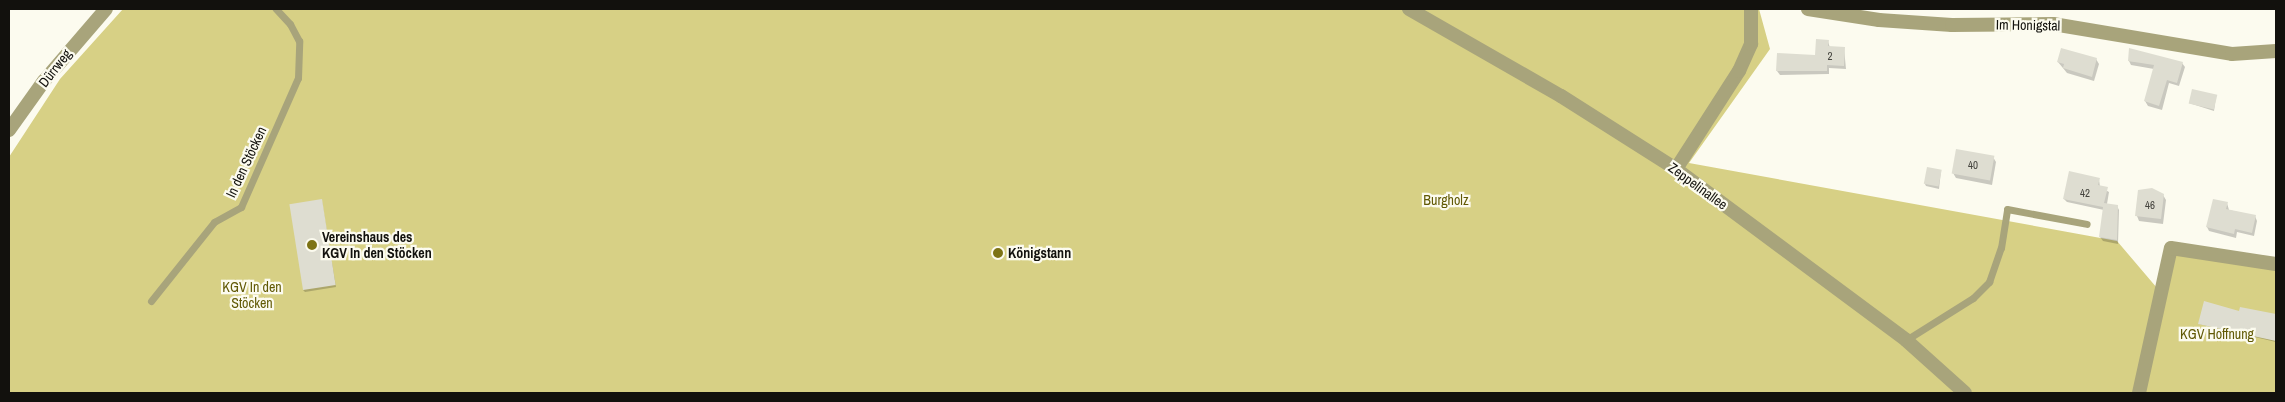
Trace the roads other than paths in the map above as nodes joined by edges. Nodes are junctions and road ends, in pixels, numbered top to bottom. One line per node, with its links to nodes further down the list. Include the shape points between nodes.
1 (106, 9): 7 (street, Dürrweg, via 44,81)
2 (276, 9): 11 (lane, In den Stöcken, via 290,24 299,41 298,78 241,207 214,222)
3 (1409, 9): 8 (street, Zeppelinallee, via 1561,96)
4 (1751, 9): 8 (street, via 1751,44 1739,71)
5 (1808, 9): 6 (street, Im Honigstal, via 1878,20 1924,23 2054,24 2232,54)
6 (2276, 51)
7 (9, 130)
8 (1676, 169): 12 (street, Zeppelinallee)
9 (2087, 224): 12 (lane, via 2007,209 2001,248 1989,282 1973,298)
10 (2276, 264): 14 (street, via 2171,248)
11 (151, 302)
12 (1906, 340): 13 (street, Zeppelinallee)
13 (1965, 393)
14 (2139, 393)

